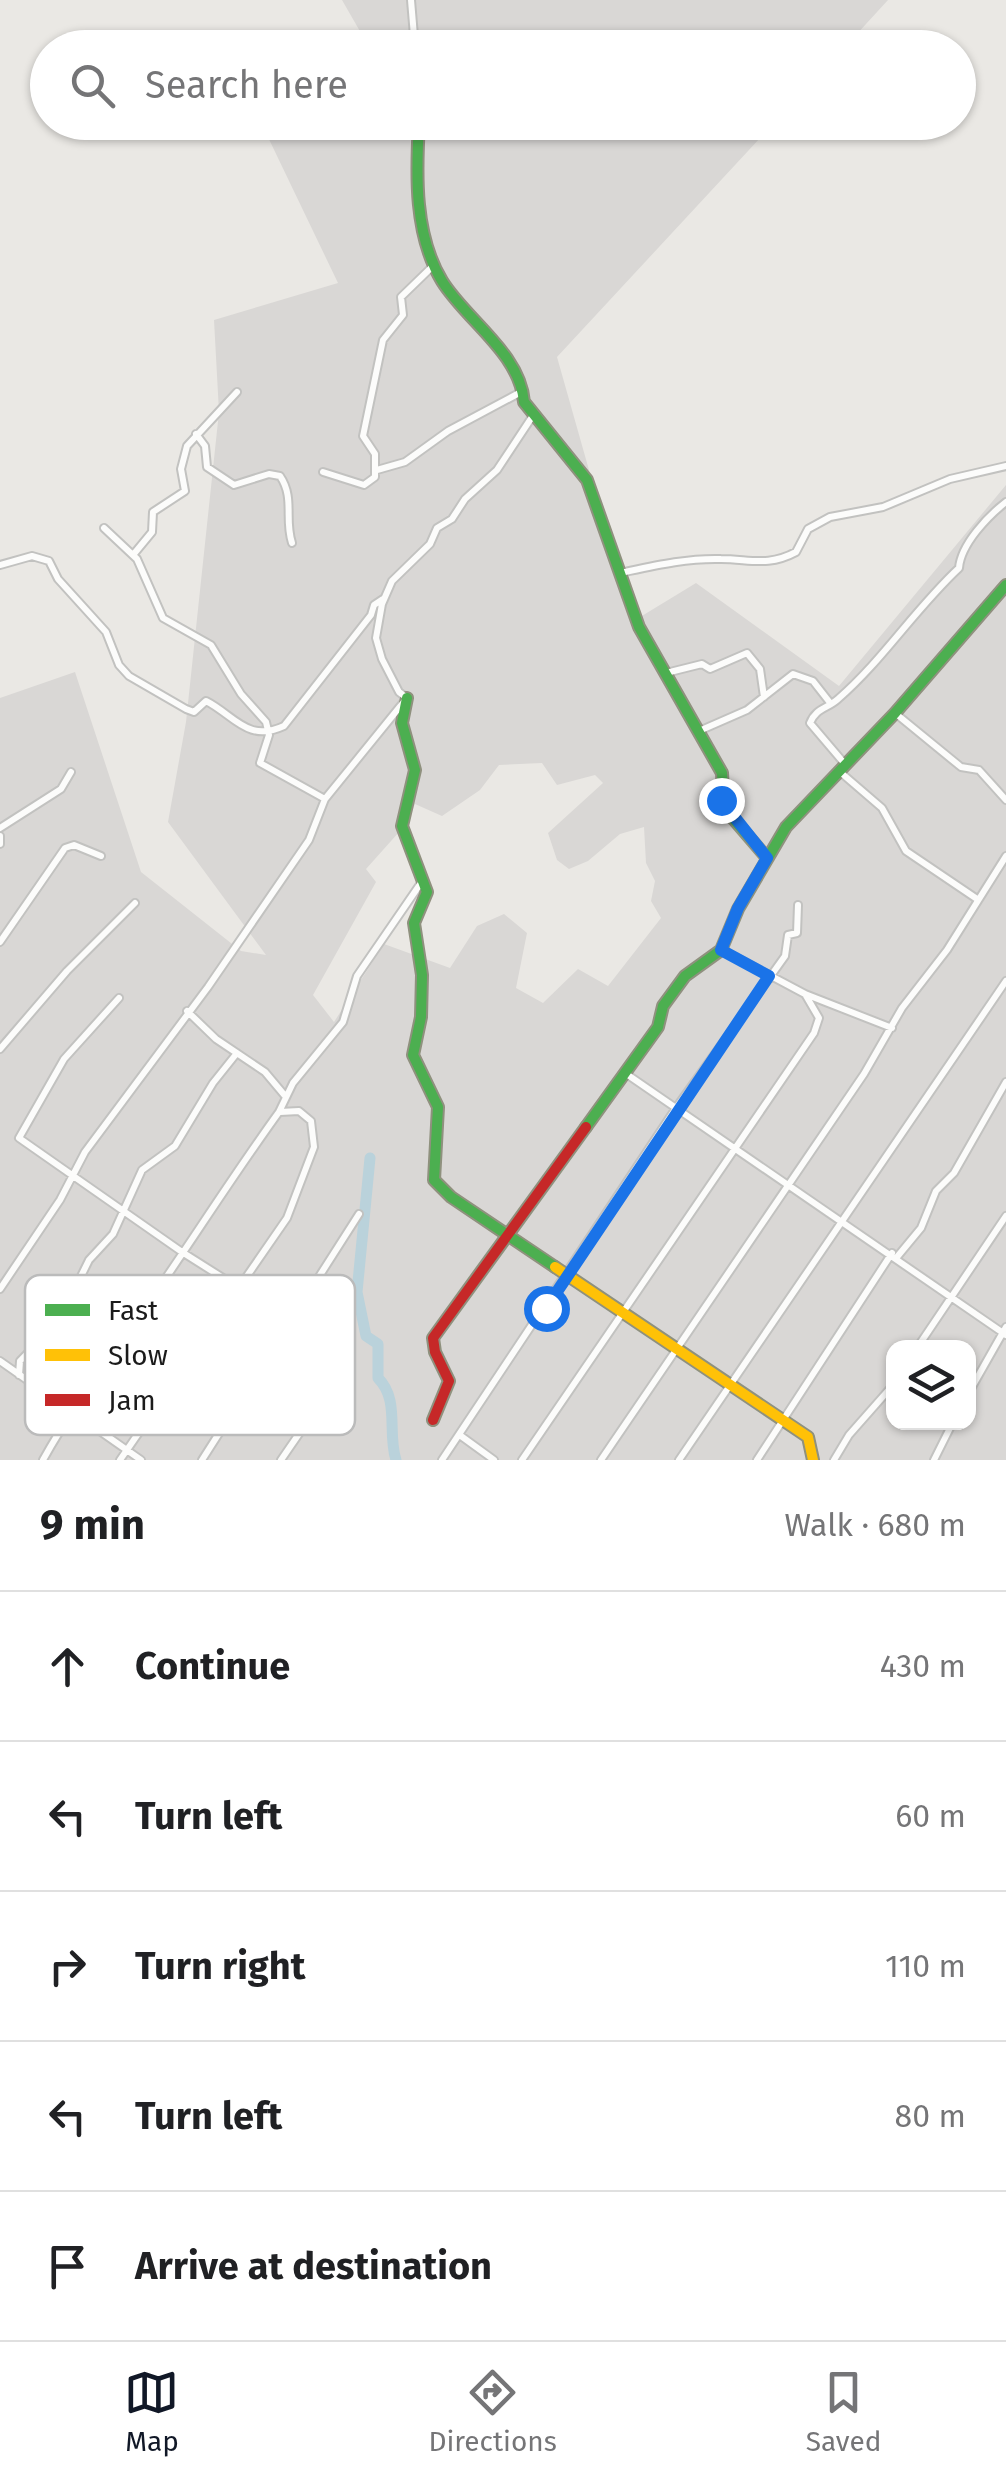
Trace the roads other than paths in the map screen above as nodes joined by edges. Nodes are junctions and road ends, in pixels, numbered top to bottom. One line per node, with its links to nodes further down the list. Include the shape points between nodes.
1 (411, 0): 2 (street)
2 (414, 30)
3 (418, 140): 4 (street, via 414,185)
4 (434, 265): 5 (street); 10 (street, via 401,296 403,315 383,340 363,436)
5 (523, 391): 7 (street); 10 (street, via 404,462)
6 (236, 392): 8 (street)
7 (534, 413): 17 (street, via 587,480); 19 (street, via 497,470 437,528)
8 (196, 434): 14 (street, via 207,466 234,485 280,476 289,489); 15 (street, via 182,462 184,491 153,512 152,532)
9 (1006, 466): 17 (street, via 950,479 883,507 830,517 808,528 796,552 770,563 710,559)
10 (377, 470): 11 (street, via 364,485)
11 (323, 472)
12 (1006, 502): 23 (street, via 991,514 959,568)
13 (104, 528): 15 (street)
14 (292, 543)
15 (134, 555): 25 (street, via 162,618 211,645)
16 (0, 564): 25 (street, via 32,556 49,562 106,632 119,665 148,690 194,712 206,701 238,727)
17 (620, 573): 20 (street)
18 (1006, 584): 24 (street)
19 (384, 599): 21 (street, via 376,638); 25 (street, via 284,726)
20 (665, 673): 22 (street, via 702,664 710,669 747,653 760,669); 26 (street)
21 (407, 698): 29 (street); 37 (street, via 402,723 415,770 402,826)
22 (764, 698): 23 (street, via 793,674 813,681); 26 (street)
23 (831, 704): 27 (street, via 810,724)
24 (896, 713): 27 (street); 30 (street, via 961,767 979,770)
25 (269, 732): 29 (street, via 260,763)
26 (699, 732): 36 (street, via 722,773 724,808)
27 (841, 767): 36 (street); 38 (street, via 882,808 906,850)
28 (70, 772): 31 (street, via 61,790)
29 (325, 799): 47 (street, via 308,840)
30 (1006, 800)
31 (0, 828)
32 (0, 836): 33 (street)
33 (0, 844)
34 (101, 856): 41 (street, via 65,848)
35 (1006, 856): 38 (street)
36 (767, 858): 42 (street)
37 (425, 878): 53 (street, via 357,976 343,1022); 63 (street, via 425,900 414,923 422,975 413,1055 438,1107 434,1180)
38 (978, 900): 48 (street)
39 (135, 904): 49 (street)
40 (798, 905): 43 (street, via 797,933 788,936 785,956)
41 (0, 942)
42 (721, 950): 43 (street); 51 (street, via 685,976)
43 (769, 976): 45 (street); 54 (street)
44 (1006, 981): 62 (street)
45 (805, 994): 48 (street); 56 (street, via 819,1018 814,1033)
46 (119, 998): 57 (street, via 64,1059 19,1134)
47 (188, 1011): 50 (street); 57 (street)
48 (892, 1028): 58 (street)
49 (0, 1049)
50 (237, 1053): 53 (street); 59 (street, via 175,1146 142,1170)
51 (625, 1074): 54 (street); 63 (street)
52 (1006, 1082): 65 (street, via 954,1174 936,1192 921,1228)
53 (286, 1096): 55 (street)
54 (676, 1108): 56 (street); 71 (street)
55 (279, 1112): 64 (street); 69 (street, via 298,1111 310,1121 314,1147 286,1218)
56 (734, 1148): 58 (street); 74 (street)
57 (70, 1176): 59 (street); 72 (street)
58 (786, 1184): 62 (street); 77 (street)
59 (125, 1208): 64 (street); 66 (street)
60 (359, 1214): 70 (street)
61 (1006, 1216): 73 (street)
62 (838, 1222): 65 (street); 83 (street)
63 (509, 1235): 71 (street); 85 (street, via 433,1338 452,1380 450,1397)
64 (182, 1252): 67 (street); 68 (street)
65 (895, 1255): 73 (street); 86 (street)
66 (81, 1275)
67 (166, 1275)
68 (219, 1275)
69 (245, 1275)
70 (320, 1275)
71 (568, 1276): 74 (street); 93 (street)
72 (0, 1289)
73 (950, 1297): 75 (street); 76 (street)
74 (622, 1313): 77 (street); 102 (street)
75 (1005, 1332): 82 (street)
76 (923, 1340)
77 (675, 1350): 83 (street); 103 (street)
78 (25, 1356): 80 (street)
79 (0, 1360): 80 (street)
80 (19, 1375): 81 (street)
81 (25, 1379)
82 (976, 1381)
83 (730, 1384): 86 (street); 104 (street)
84 (886, 1393): 107 (street)
85 (433, 1420)
86 (784, 1420): 105 (street); 106 (street, via 808,1437)
87 (949, 1430): 108 (street)
88 (58, 1435): 95 (street)
89 (104, 1435): 94 (street)
90 (136, 1435): 94 (street)
91 (218, 1435): 98 (street)
92 (298, 1435): 99 (street)
93 (461, 1436): 100 (street); 101 (street)
94 (126, 1450): 96 (street); 97 (street)
95 (42, 1460)
96 (120, 1460)
97 (141, 1460)
98 (202, 1460)
99 (281, 1460)
100 (442, 1460)
101 (494, 1460)
102 (522, 1460)
103 (601, 1460)
104 (680, 1460)
105 (757, 1460)
106 (812, 1460)
107 (834, 1460)
108 (934, 1460)

